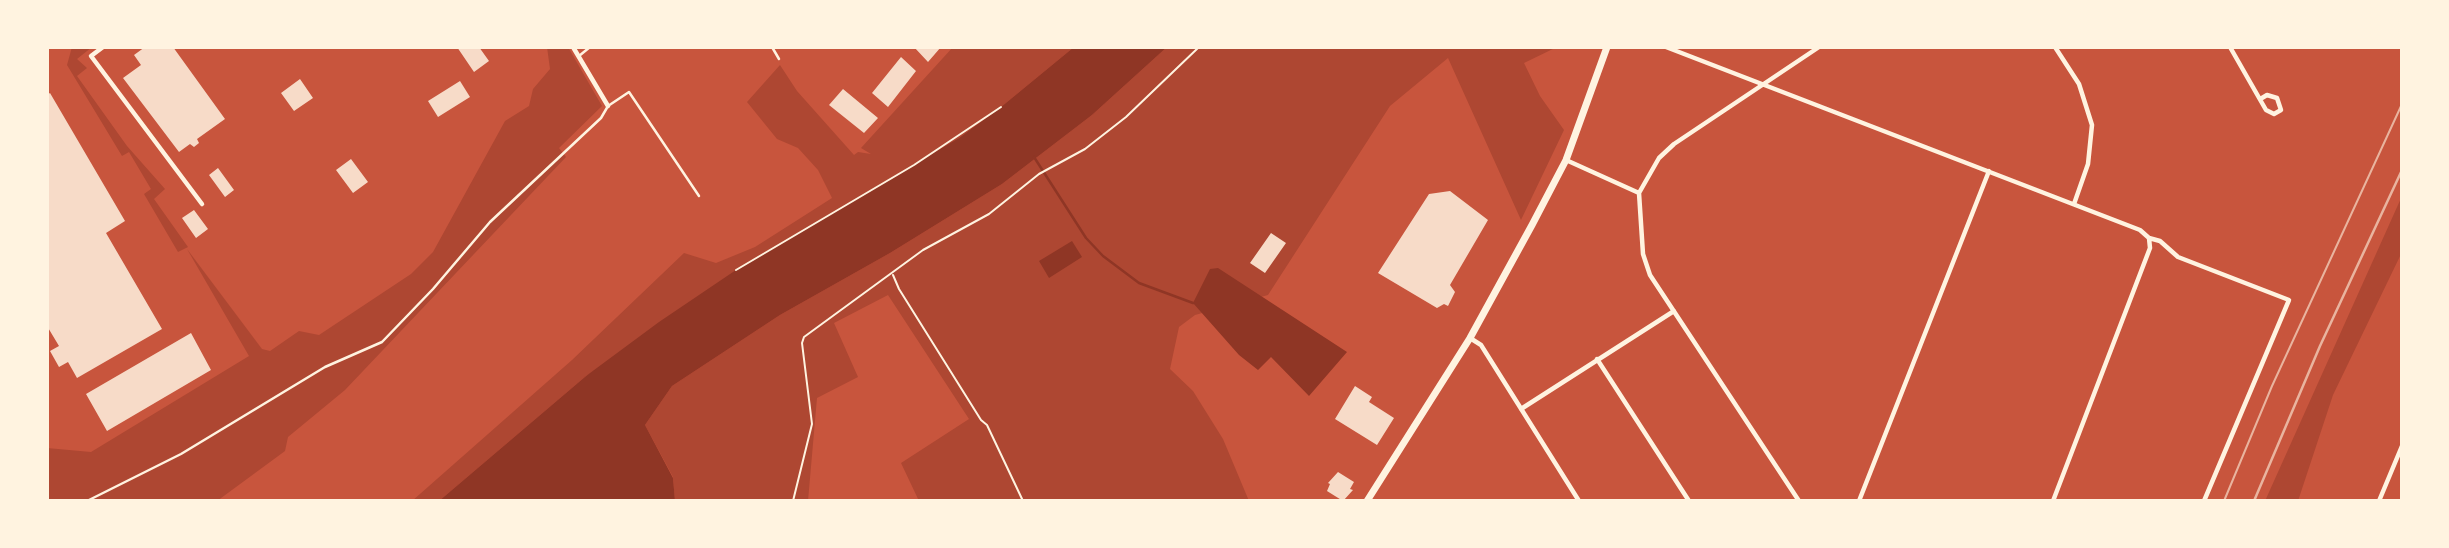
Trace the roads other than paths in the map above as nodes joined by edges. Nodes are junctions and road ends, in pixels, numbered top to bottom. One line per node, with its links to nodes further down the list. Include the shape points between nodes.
1 (103, 47): 19 (street, via 91,57)
2 (573, 47): 10 (street)
3 (590, 47): 10 (lane)
4 (772, 47): 11 (lane)
5 (1607, 47): 15 (main road)
6 (1666, 47): 12 (street)
7 (1819, 47): 12 (street)
8 (2055, 47): 20 (street, via 2079,84 2092,125 2088,164)
9 (2230, 47): 13 (street)
10 (578, 56): 14 (street)
11 (779, 59)
12 (1764, 84): 16 (street); 17 (street, via 1674,144 1647,175)
13 (2262, 98): 13 (street, via 2269,113 2281,110 2281,100)
14 (608, 106): 18 (lane, via 629,92); 28 (lane, via 601,118 490,222 382,342 325,367 181,454)
15 (1566, 160): 17 (street); 23 (main road)
16 (1989, 171): 20 (street); 33 (street)
17 (1639, 193): 22 (street, via 1646,265)
18 (699, 196)
19 (202, 204)
20 (2074, 204): 21 (street, via 2140,230)
21 (2148, 238): 34 (street, via 2150,248); 35 (street, via 2157,239 2178,257 2289,300)
22 (1674, 311): 24 (street); 32 (street)
23 (1470, 338): 25 (street, via 1481,345); 29 (main road)
24 (1597, 359): 25 (street); 31 (street)
25 (1521, 409): 30 (street)
26 (2402, 446): 27 (street)
27 (2400, 455): 36 (street)
28 (87, 501)
29 (1367, 501)
30 (1579, 501)
31 (1689, 501)
32 (1799, 501)
33 (1859, 501)
34 (2053, 501)
35 (2204, 501)
36 (2379, 501)

